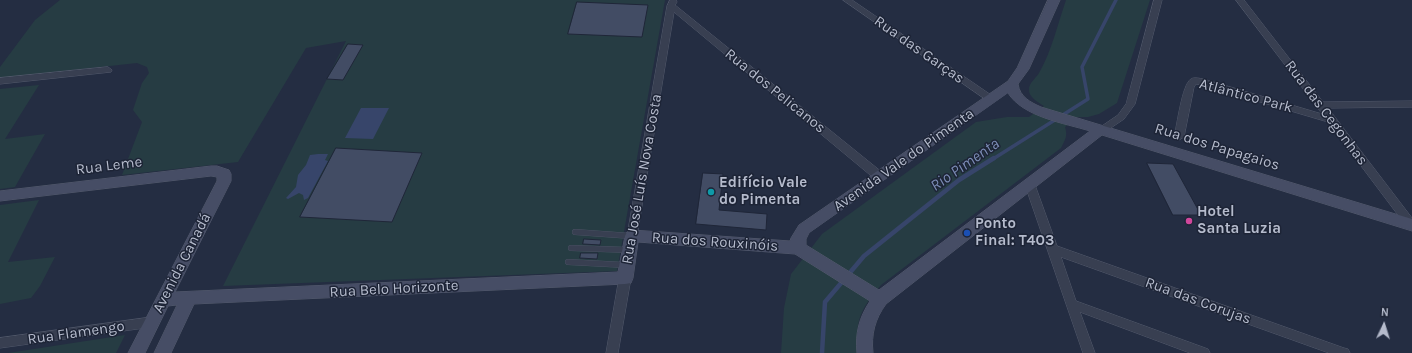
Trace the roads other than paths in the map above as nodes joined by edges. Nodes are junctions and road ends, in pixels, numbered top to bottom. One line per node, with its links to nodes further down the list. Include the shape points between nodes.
1 (847, 0): 10 (street, Rua das Garças)
2 (1054, 0): 8 (street, via 1023,69)
3 (1158, 0): 14 (street, via 1130,104 1121,117)
4 (1240, 0): 12 (street, Rua das Cegonhas)
5 (673, 3): 17 (street, Rua dos Pelicanos); 22 (street, Rua José Luís Nova Costa)
6 (108, 70): 7 (street)
7 (0, 81)
8 (1012, 84): 9 (street); 10 (street)
9 (1016, 97): 10 (street, Avenida Vale do Pimenta); 14 (street, Rua dos Papagaios, via 1036,110)
10 (991, 99): 17 (street, Avenida Vale do Pimenta)
11 (1412, 104): 12 (street)
12 (1320, 105): 13 (street, Rua das Cegonhas)
13 (1332, 120): 15 (street, Atlântico Park, via 1194,81 1190,86); 20 (street, Rua das Cegonhas)
14 (1099, 132): 18 (street); 20 (street, Rua dos Papagaios)
15 (1179, 137)
16 (223, 172): 19 (street, Rua Leme, via 211,171); 29 (street, Avenida Canadá, via 224,181)
17 (879, 176): 24 (street, Avenida Vale do Pimenta, via 802,231 798,238)
18 (1030, 185): 25 (street); 30 (street)
19 (0, 196)
20 (1411, 224)
21 (575, 232): 22 (lane)
22 (631, 243): 23 (lane); 24 (street, Rua dos Rouxinóis); 27 (street, Rua José Luís Nova Costa)
23 (571, 248)
24 (798, 248): 30 (street)
25 (1052, 249): 31 (street); 40 (street, Rua das Corujas)
26 (568, 262): 27 (lane)
27 (626, 272): 28 (street, Rua Belo Horizonte); 36 (street, Rua José Luís Nova Costa)
28 (189, 298): 29 (street, Rua Belo Horizonte); 35 (street, Avenida Canadá)
29 (164, 299): 32 (street, Avenida Canadá)
30 (880, 299): 37 (street, via 865,326)
31 (1072, 304): 38 (street); 39 (street)
32 (152, 322): 33 (street, Rua Flamengo); 34 (street, Avenida Canadá)
33 (0, 343)
34 (136, 353)
35 (162, 353)
36 (612, 353)
37 (865, 353)
38 (1089, 353)
39 (1204, 353)
40 (1344, 353)

